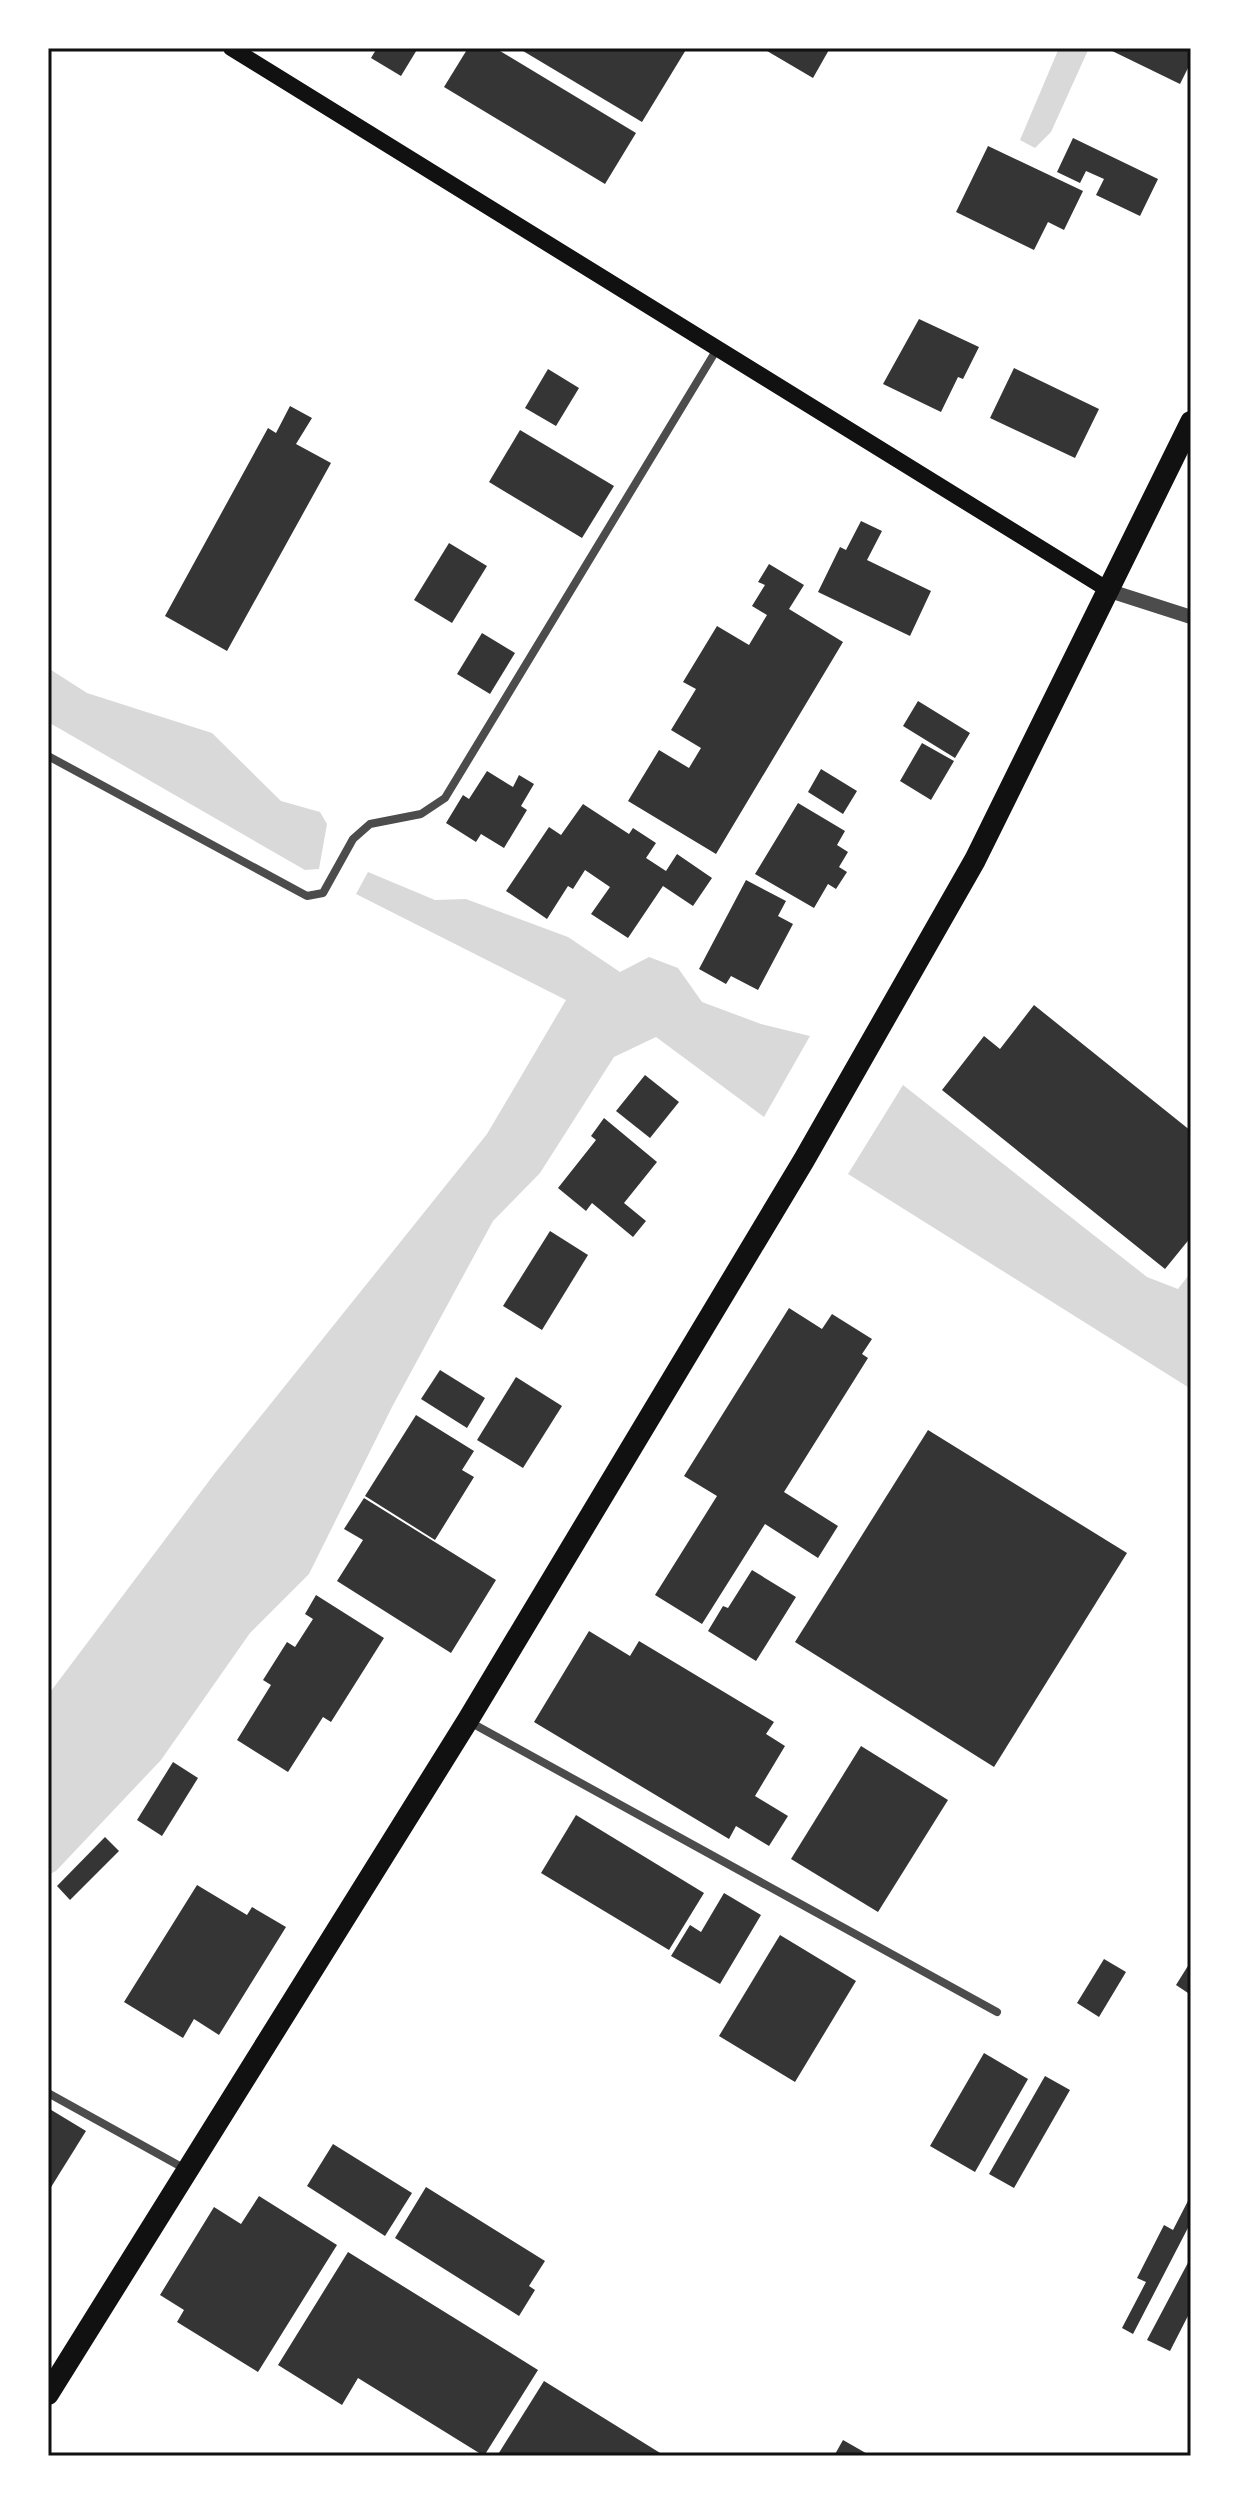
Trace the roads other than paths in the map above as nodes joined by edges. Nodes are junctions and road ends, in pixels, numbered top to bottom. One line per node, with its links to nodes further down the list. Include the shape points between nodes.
1 (231, 48): 2 (main road)
2 (718, 349): 4 (main road); 6 (street, via 445,798 421,814 370,824 353,839 323,893 307,896)
3 (1191, 422): 4 (highway)
4 (1110, 591): 5 (street); 7 (highway, via 975,860 812,1146)
5 (1191, 617)
6 (48, 756)
7 (468, 1720): 8 (street); 10 (highway)
8 (997, 2012)
9 (48, 2093): 10 (street)
10 (188, 2170): 11 (highway)
11 (48, 2394)

